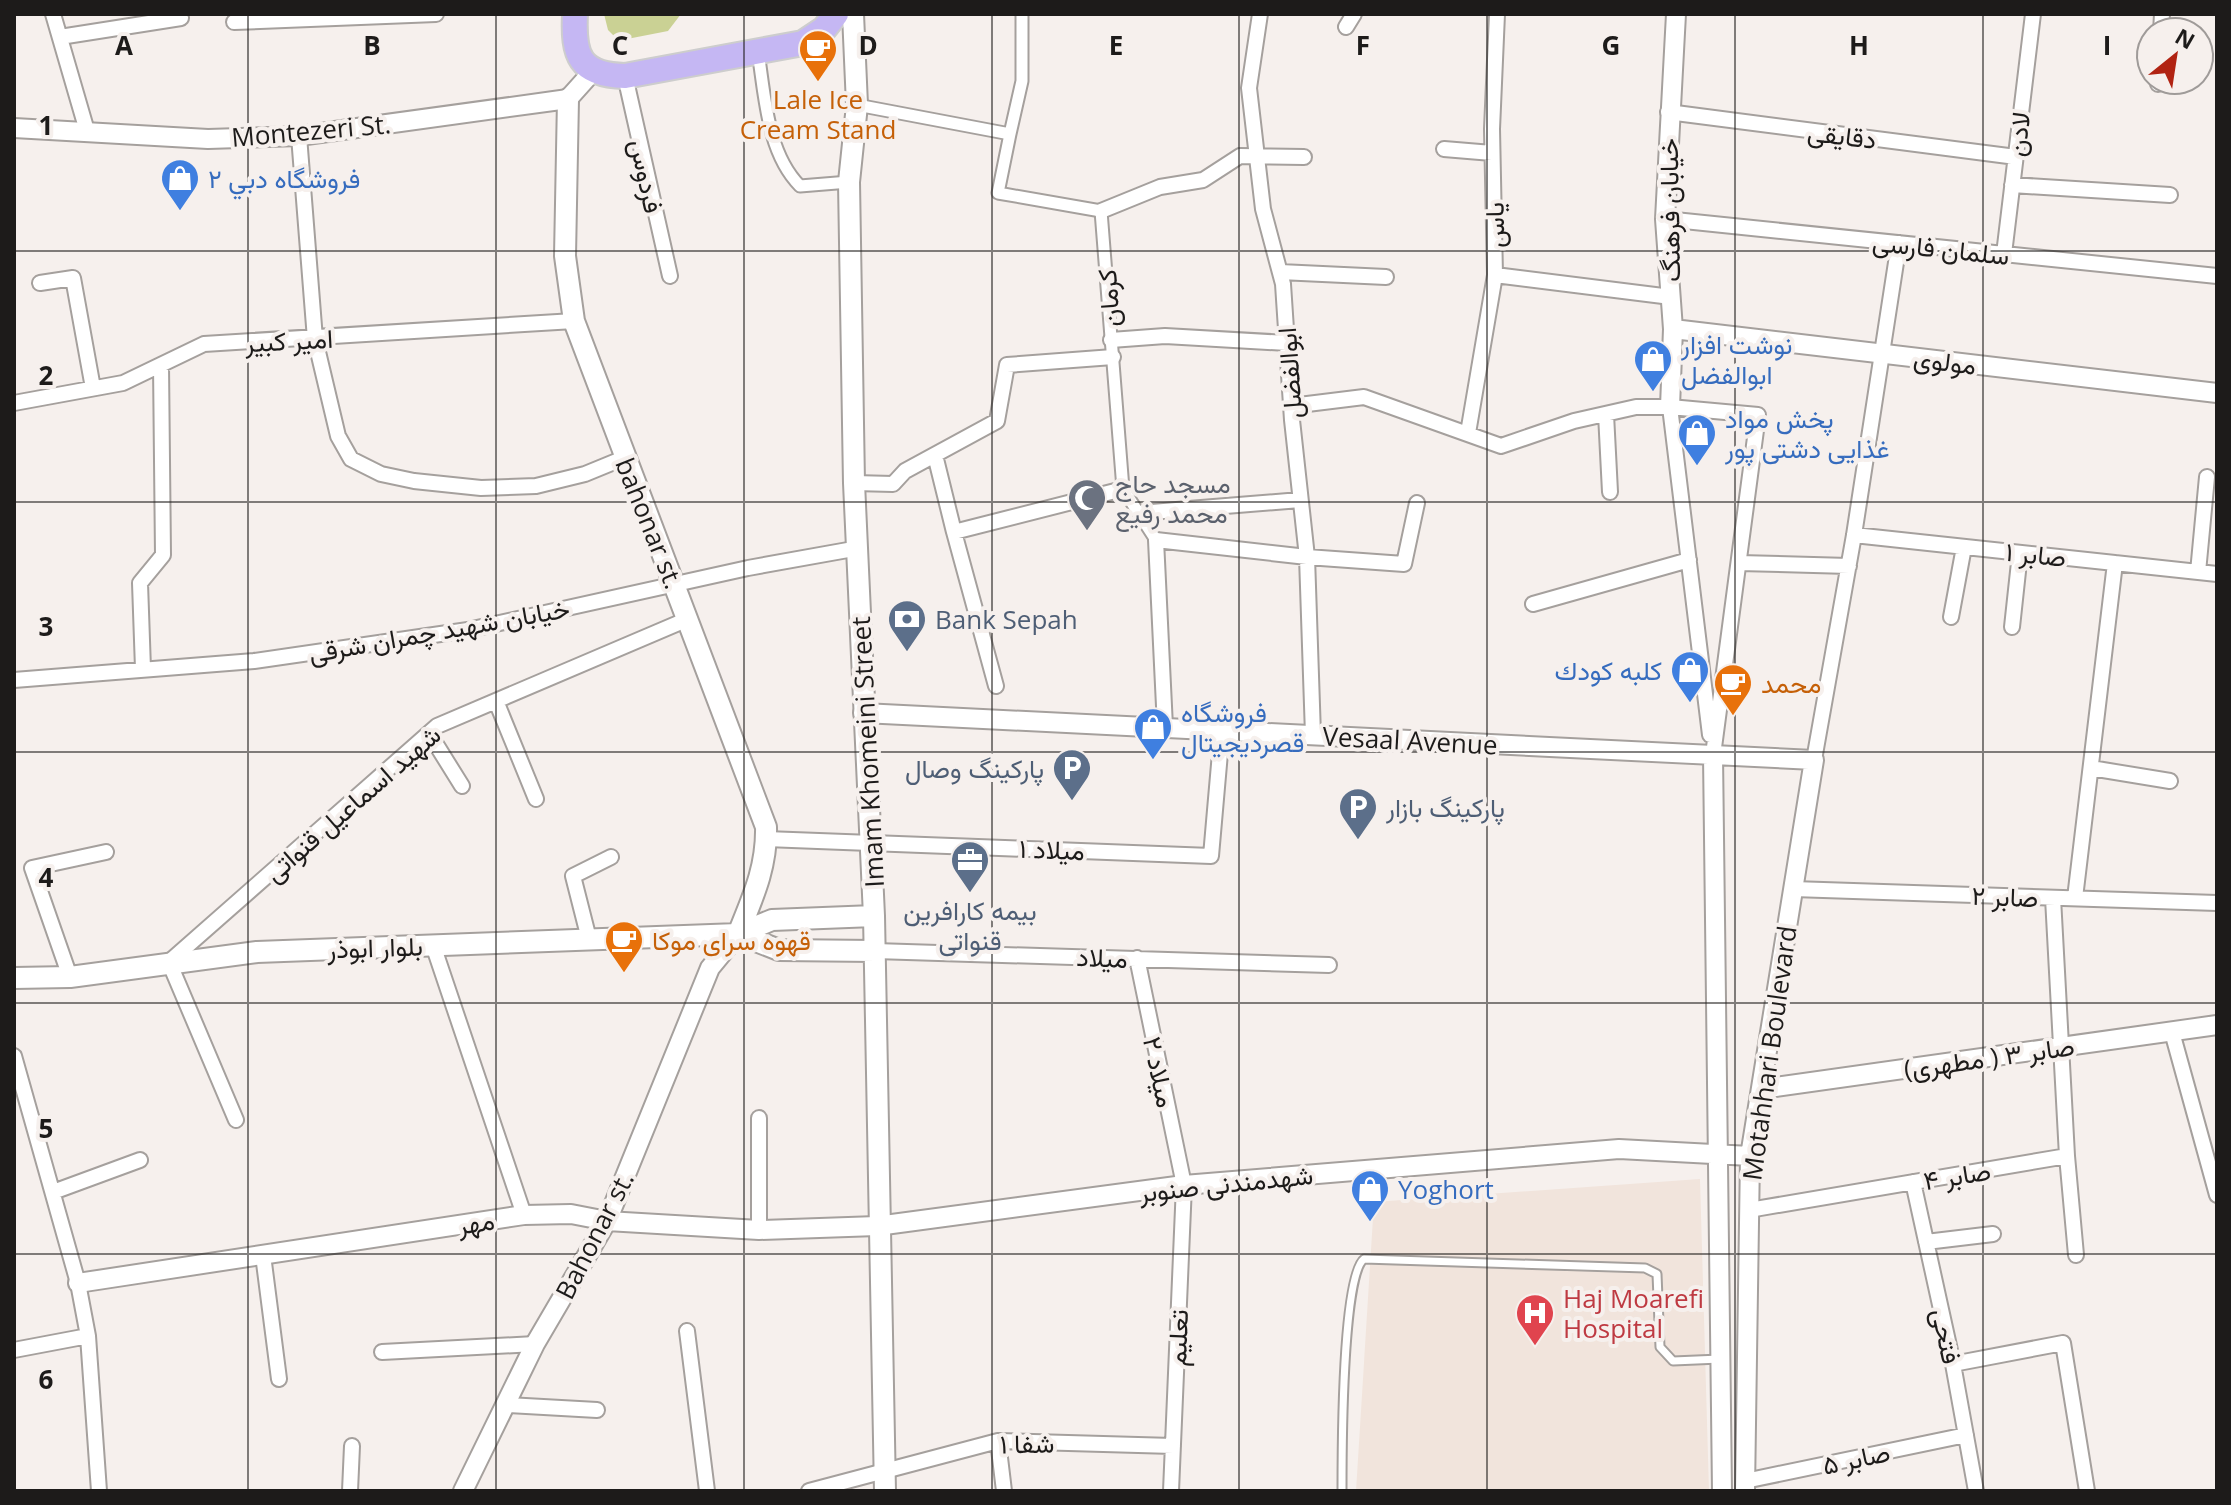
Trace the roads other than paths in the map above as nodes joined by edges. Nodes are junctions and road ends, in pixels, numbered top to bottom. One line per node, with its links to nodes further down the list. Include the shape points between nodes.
1 (53, 14): 15 (street)
2 (436, 14): 11 (street)
3 (575, 14): 17 (main road, via 573,45)
4 (836, 14): 16 (main road, via 803,43)
5 (853, 14): 20 (main road, Imam Khomeini Street)
6 (1022, 14): 24 (street, via 1022,81)
7 (1260, 14): 28 (street, ابوالفضل, via 1249,88)
8 (1497, 14): 27 (street, یاس)
9 (1676, 14): 21 (street, خیابان فرهنگ)
10 (2033, 14): 30 (street, لادن)
11 (386, 15): 12 (street)
12 (285, 17): 14 (street)
13 (181, 18): 15 (street)
14 (234, 22)
15 (60, 37): 23 (street)
16 (758, 51): 18 (main road); 31 (street, via 768,117 785,170 800,186)
17 (594, 70): 18 (main road); 19 (street)
18 (625, 76): 40 (street, فردوس)
19 (568, 99): 25 (street, Montezeri St.); 45 (main road, bahonar st., via 565,256)
20 (857, 101): 24 (street); 31 (main road, Imam Khomeini Street)
21 (1668, 112): 30 (street, دقایقی); 35 (street, خیابان فرهنگ)
22 (14, 128): 23 (street, Montezeri St.)
23 (87, 131): 25 (street, Montezeri St., via 208,139)
24 (1010, 134): 34 (street, via 998,193)
25 (299, 136): 47 (street)
26 (1444, 149): 27 (street)
27 (1492, 153): 39 (street, یاس)
28 (1257, 155): 29 (street); 34 (street, via 1240,156 1203,180 1160,187); 38 (street, ابوالفضل, via 1263,209)
29 (1304, 157)
30 (2016, 157): 32 (street, لادن)
31 (849, 182): 63 (main road, Imam Khomeini Street)
32 (2012, 185): 33 (street); 37 (street, لادن)
33 (2170, 195)
34 (1101, 211): 48 (street, کرمان)
35 (1665, 219): 36 (street, سلمان فارسی); 44 (street, خیابان فرهنگ)
36 (1899, 243): 37 (street, سلمان فارسی); 50 (street)
37 (2004, 254): 41 (street, سلمان فارسی)
38 (1280, 272): 42 (street); 49 (street, ابوالفضل)
39 (1495, 275): 44 (street); 59 (street, یاس)
40 (670, 276)
41 (2217, 276)
42 (1386, 277)
43 (40, 283): 53 (street, via 73,278)
44 (1671, 297): 46 (street, خیابان فرهنگ)
45 (574, 321): 47 (street, امیر کبیر); 61 (main road, bahonar st.)
46 (1673, 329): 50 (street, مولوی); 57 (street, خیابان فرهنگ)
47 (315, 339): 52 (street, امیر کبیر, via 204,344); 61 (street, via 344,450 381,474 454,487 510,488 585,474)
48 (1111, 340): 49 (street, via 1165,336); 51 (street, کرمان)
49 (1287, 343): 56 (street, ابوالفضل)
50 (1880, 353): 54 (street, مولوی); 70 (street)
51 (1113, 357): 60 (street, via 1007,365 997,421); 64 (street, کرمان)
52 (161, 365): 53 (street, امیر کبیر, via 123,383); 87 (street, via 163,555 140,583)
53 (93, 388): 55 (street, امیر کبیر)
54 (2217, 393)
55 (14, 403)
56 (1291, 406): 59 (street, via 1364,397); 66 (street, ابوالفضل)
57 (1670, 407): 58 (street); 76 (street); 77 (street, via 1758,415)
58 (1606, 414): 59 (street, via 1501,446); 65 (street)
59 (1468, 433)
60 (935, 455): 63 (street, via 893,484); 69 (street)
61 (624, 458): 82 (main road, bahonar st.)
62 (2207, 477): 80 (street)
63 (854, 483): 73 (main road, Imam Khomeini Street)
64 (1123, 489): 68 (street, کرمان); 69 (street)
65 (1610, 492)
66 (1300, 500): 68 (street); 75 (street, ابوالفضل)
67 (1417, 503): 75 (street, via 1404,564)
68 (1139, 513): 71 (street, کرمان)
69 (954, 532): 89 (street)
70 (1854, 535): 72 (street, صابر ۱); 79 (street)
71 (1156, 540): 75 (street); 92 (street)
72 (1964, 547): 74 (street, صابر ۱); 84 (street)
73 (859, 548): 82 (street, خیابان شهید چمران شرقی); 91 (main road, Imam Khomeini Street)
74 (2020, 553): 78 (street, صابر ۱); 86 (street)
75 (1307, 557): 95 (street, ابوالفضل)
76 (1689, 560): 83 (street); 96 (street)
77 (1739, 563): 79 (street); 96 (street)
78 (2115, 563): 80 (street, صابر ۱); 98 (street)
79 (1849, 566): 97 (street)
80 (2198, 572): 81 (street, صابر ۱)
81 (2217, 574)
82 (674, 584): 85 (main road, bahonar st.); 87 (street, خیابان شهید چمران شرقی, via 468,630 254,661)
83 (1533, 604)
84 (1951, 617)
85 (688, 619): 90 (street, شهید اسماعیل قنواتی); 102 (main road, bahonar st., via 759,802)
86 (2012, 627)
87 (143, 669): 88 (street, خیابان شهید چمران شرقی)
88 (14, 680)
89 (996, 686)
90 (496, 701): 94 (street, شهید اسماعیل قنواتی); 101 (street)
91 (863, 713): 92 (street, Vesaal Avenue); 103 (main road, Imam Khomeini Street)
92 (1165, 727): 93 (street, Vesaal Avenue)
93 (1222, 730): 95 (street, Vesaal Avenue); 103 (street, میلاد ۱, via 1211,856)
94 (429, 733): 100 (street); 116 (street, شهید اسماعیل قنواتی)
95 (1313, 735): 96 (street, Vesaal Avenue)
96 (1713, 755): 97 (street, Vesaal Avenue); 127 (street, Motahhari Boulevard)
97 (1814, 760): 106 (street, Motahhari Boulevard)
98 (2091, 768): 99 (street); 108 (street)
99 (2170, 781)
100 (462, 786)
101 (536, 799)
102 (766, 839): 103 (street, میلاد ۱); 111 (main road, bahonar st., via 762,877)
103 (870, 841): 110 (main road, Imam Khomeini Street)
104 (106, 852): 118 (street, via 32,868)
105 (611, 857): 112 (street, via 573,876)
106 (1793, 889): 107 (street, صابر ۲); 124 (street, Motahhari Boulevard)
107 (2053, 898): 108 (street, صابر ۲); 122 (street)
108 (2075, 898): 109 (street, صابر ۲)
109 (2217, 903)
110 (874, 916): 111 (main road, via 772,920); 114 (main road, Imam Khomeini Street)
111 (738, 934): 112 (main road, بلوار ابوذر); 114 (main road, via 779,950); 137 (street, Bahonar st., via 710,968)
112 (589, 939): 113 (main road, بلوار ابوذر)
113 (433, 945): 116 (main road, بلوار ابوذر, via 257,952); 136 (street)
114 (875, 951): 115 (street, میلاد); 138 (main road, Imam Khomeini Street)
115 (1137, 958): 117 (street, میلاد); 132 (street, میلاد ۲)
116 (169, 962): 118 (main road, بلوار ابوذر); 126 (street)
117 (1329, 965)
118 (70, 977): 119 (main road, بلوار ابوذر)
119 (14, 978)
120 (2217, 1025): 121 (street, صابر ۳ ( مطهری))
121 (2172, 1032): 122 (street, صابر ۳ ( مطهری)); 133 (street)
122 (2061, 1047): 124 (street, صابر ۳ ( مطهری)); 129 (street)
123 (14, 1056): 134 (street)
124 (1761, 1089): 128 (street, Motahhari Boulevard)
125 (759, 1118): 139 (street)
126 (236, 1120)
127 (1720, 1154): 128 (street, شهدمندنی صنوبر); 132 (street, شهدمندنی صنوبر, via 1619,1149); 150 (street, Motahhari Boulevard)
128 (1750, 1156): 135 (street, Motahhari Boulevard)
129 (2067, 1156): 131 (street, صابر ۴); 143 (street)
130 (140, 1160): 134 (street)
131 (1913, 1182): 135 (street, صابر ۴); 141 (street, فتحی)
132 (1184, 1185): 138 (street, شهدمندنی صنوبر); 158 (street, تعلیم)
133 (2216, 1186)
134 (53, 1192): 144 (street)
135 (1749, 1210): 160 (street, Motahhari Boulevard)
136 (524, 1215): 137 (street, مهر, via 571,1214); 142 (street, مهر)
137 (607, 1221): 139 (street, مهر); 147 (street, Bahonar st.)
138 (877, 1226): 139 (street, مهر); 159 (main road, Imam Khomeini Street)
139 (759, 1230)
140 (1993, 1234): 141 (street)
141 (1926, 1242): 151 (street, فتحی)
142 (263, 1255): 144 (street, مهر); 152 (street)
143 (2076, 1255)
144 (78, 1283): 146 (street)
145 (687, 1331): 164 (street)
146 (88, 1336): 148 (street); 161 (street)
147 (535, 1344): 149 (street); 153 (street, Bahonar st.)
148 (14, 1350)
149 (382, 1352)
150 (1723, 1358): 168 (lane, via 1673,1361 1666,1355 1660,1347 1657,1274 1645,1268 1364,1259 1354,1275 1349,1308); 169 (street, Motahhari Boulevard)
151 (1953, 1364): 155 (street, فتحی); 171 (street, via 2063,1343)
152 (279, 1379)
153 (506, 1405): 154 (street); 163 (street, Bahonar st.)
154 (597, 1410)
155 (1966, 1435): 160 (street, صابر ۵); 170 (street, فتحی)
156 (998, 1441): 158 (street, شفا ۱); 159 (street, شفا ۱); 166 (street)
157 (352, 1446): 162 (street)
158 (1173, 1446): 167 (street, تعلیم)
159 (885, 1482): 165 (street, شفا ۱)
160 (1745, 1486)
161 (99, 1491)
162 (350, 1491)
163 (463, 1491)
164 (707, 1491)
165 (809, 1491)
166 (1004, 1491)
167 (1171, 1491)
168 (1342, 1491)
169 (1722, 1491)
170 (1976, 1491)
171 (2087, 1491)

